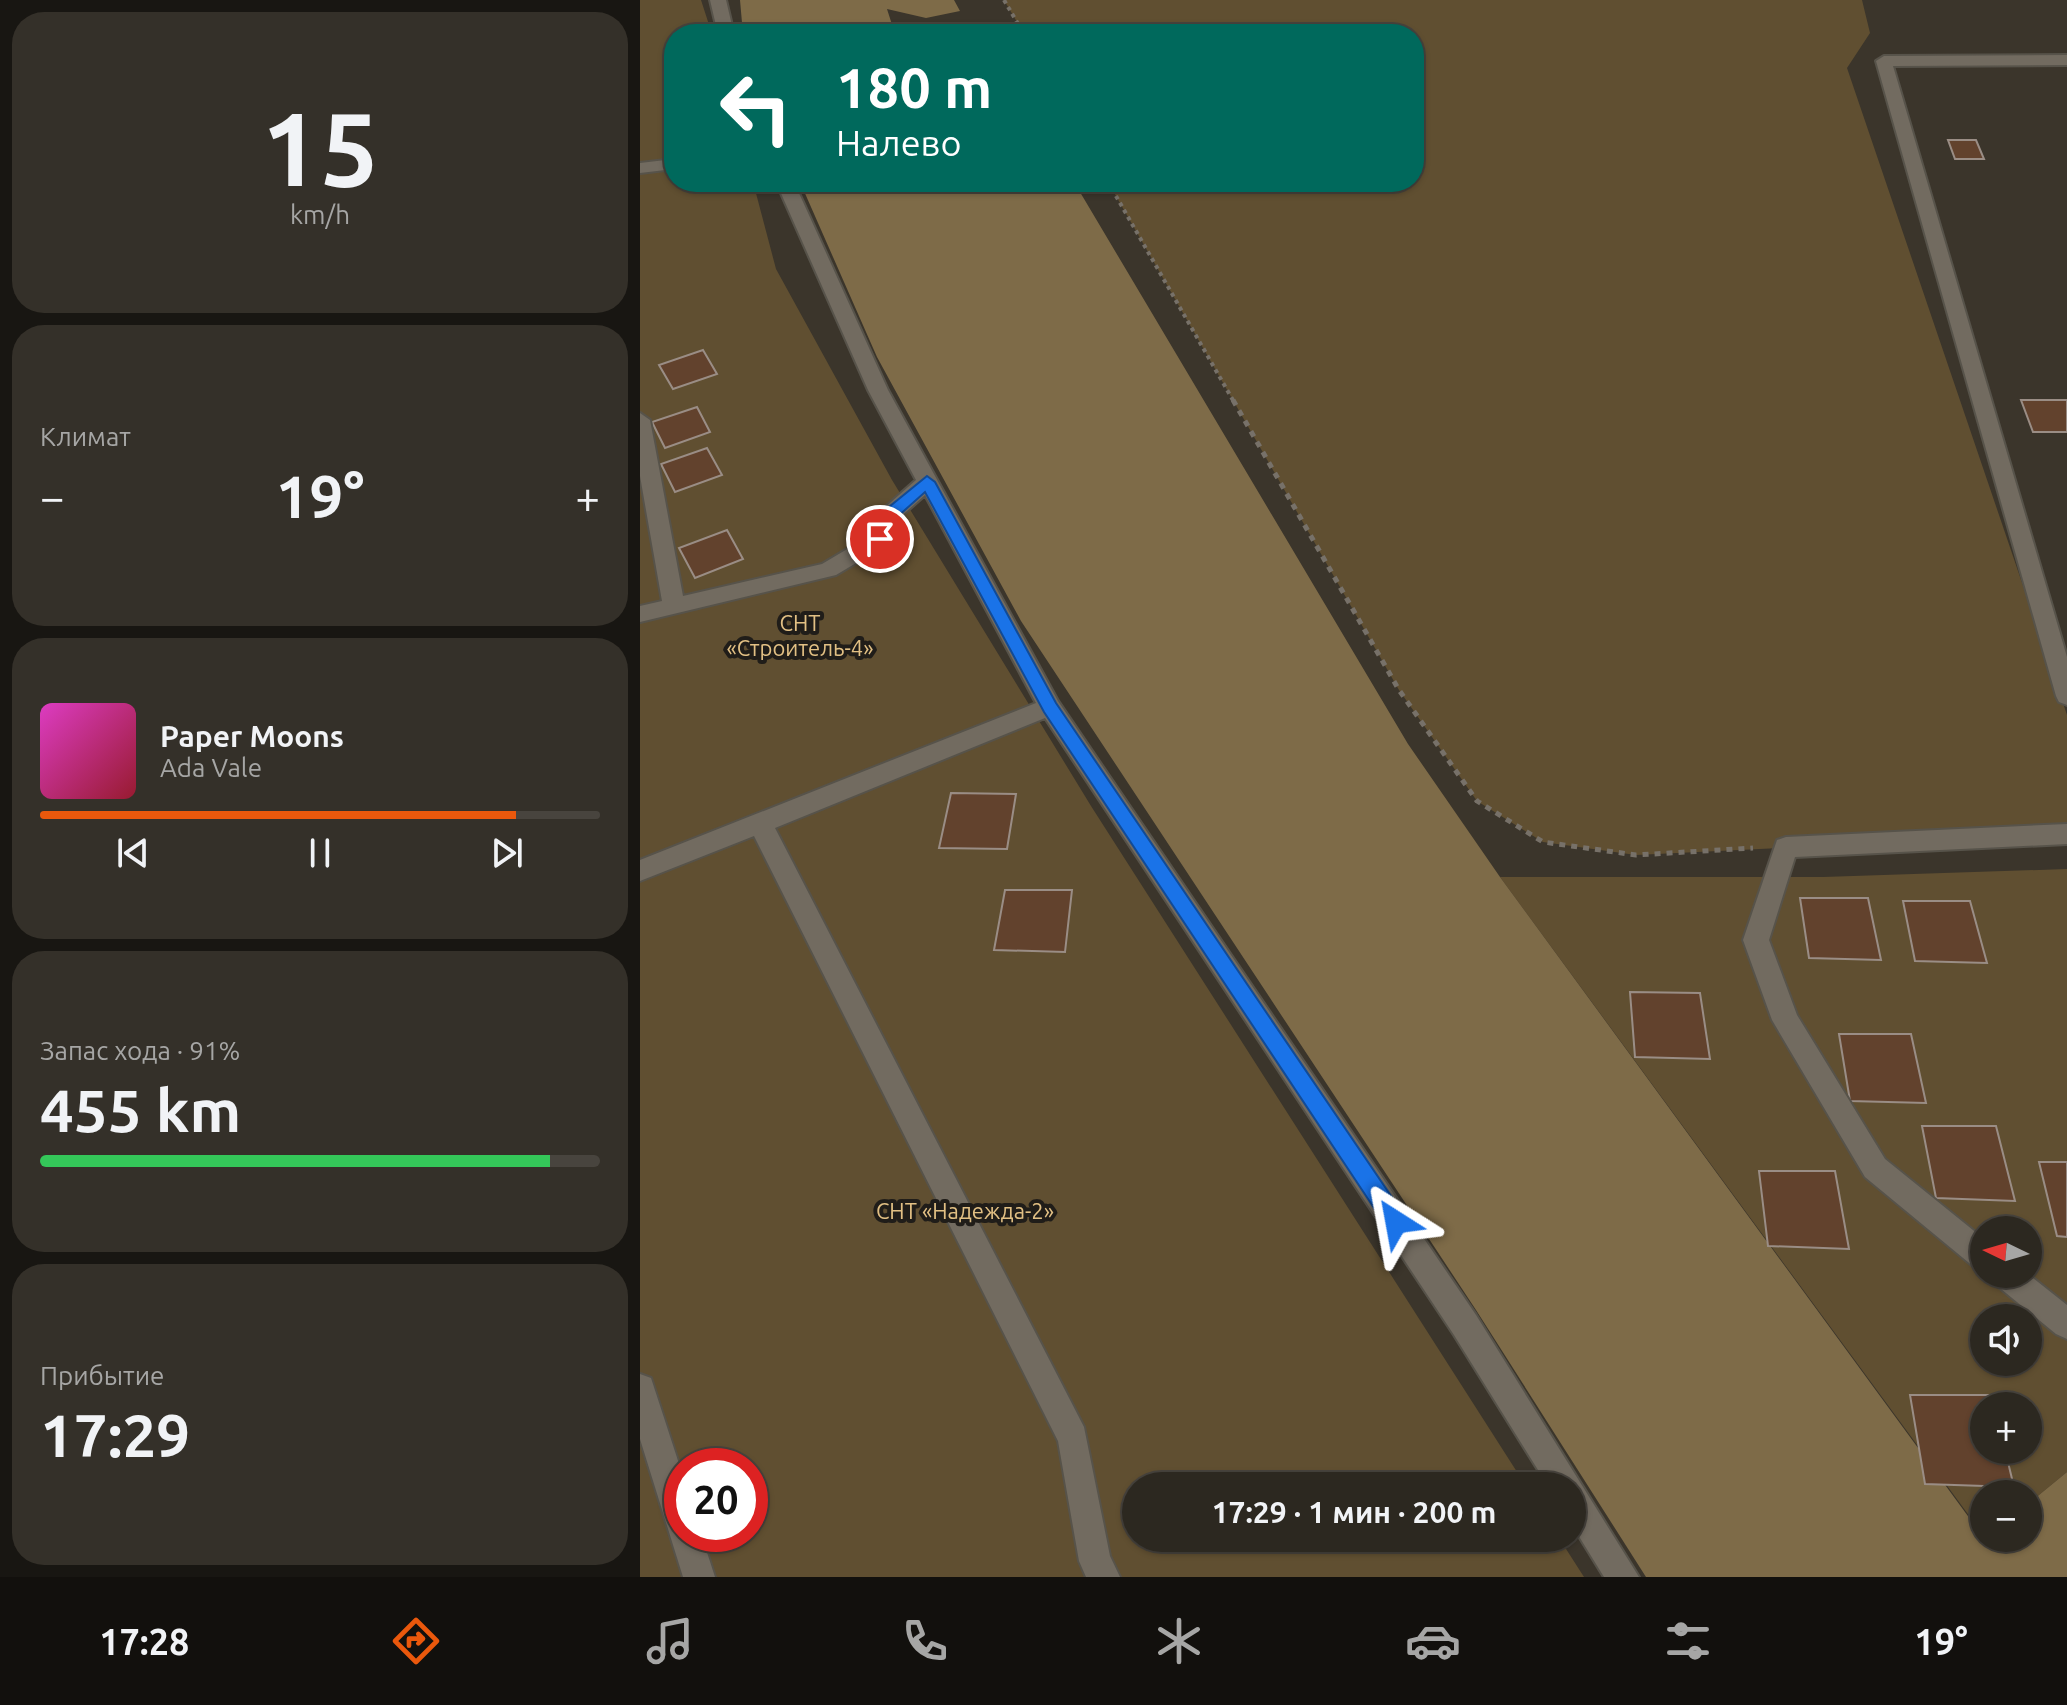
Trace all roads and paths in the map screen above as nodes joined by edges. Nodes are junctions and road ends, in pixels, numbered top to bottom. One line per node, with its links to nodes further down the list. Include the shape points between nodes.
1 (718, 0): 3 (lane)
2 (1004, 0): 4 (path)
3 (724, 24)
4 (1018, 24)
5 (2067, 60): 14 (lane, via 1884,61)
6 (664, 165): 7 (lane)
7 (640, 168)
8 (789, 192): 11 (lane, via 878,390)
9 (1114, 192): 18 (path, via 1399,690 1477,801 1543,842 1636,855)
10 (640, 420): 12 (lane)
11 (927, 482): 12 (lane, via 889,515 880,539 828,570); 15 (lane)
12 (674, 606): 13 (lane)
13 (640, 614)
14 (2067, 696)
15 (1050, 707): 16 (lane); 25 (lane, via 1465,1325)
16 (760, 823): 19 (lane); 29 (lane, via 1073,1438 1095,1561)
17 (2067, 834): 18 (lane)
18 (1786, 847): 20 (lane, via 1756,940 1785,1020 1875,1168)
19 (640, 871)
20 (1970, 1246)
21 (2022, 1288): 22 (lane)
22 (2067, 1324)
23 (640, 1389): 24 (lane)
24 (664, 1466)
25 (1557, 1472)
26 (1586, 1518): 30 (lane)
27 (691, 1552): 28 (lane)
28 (699, 1577)
29 (1104, 1577)
30 (1623, 1577)

